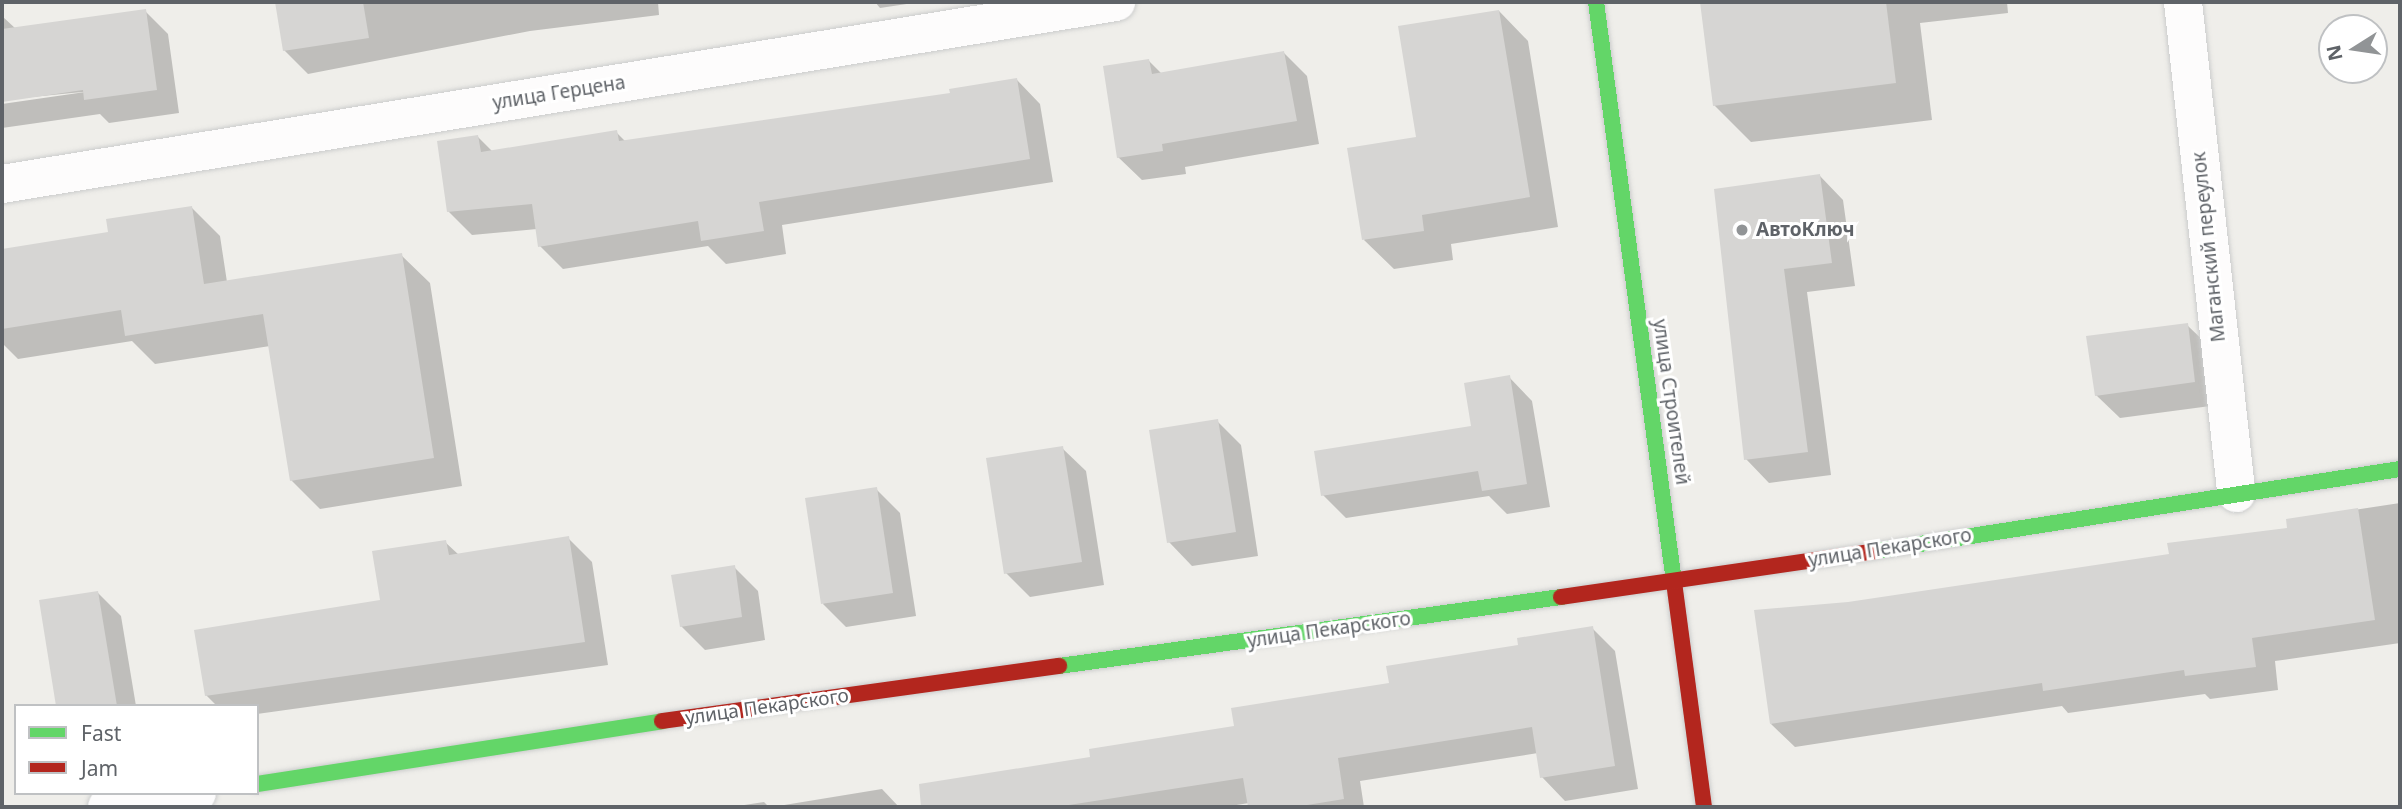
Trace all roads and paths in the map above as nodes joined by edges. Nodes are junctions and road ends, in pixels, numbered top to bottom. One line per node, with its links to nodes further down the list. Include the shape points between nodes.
1 (1116, 2): 4 (street, улица Герцена)
2 (1596, 2): 7 (street, улица Строителей)
3 (2183, 2): 6 (street, Маганский переулок)
4 (2, 184)
5 (2400, 469): 6 (street, улица Пекарского)
6 (2235, 493): 7 (street, улица Пекарского)
7 (1674, 582): 8 (street, улица Пекарского, via 662,721); 11 (street, улица Строителей)
8 (259, 784)
9 (184, 795): 10 (street)
10 (107, 807)
11 (1704, 807)

